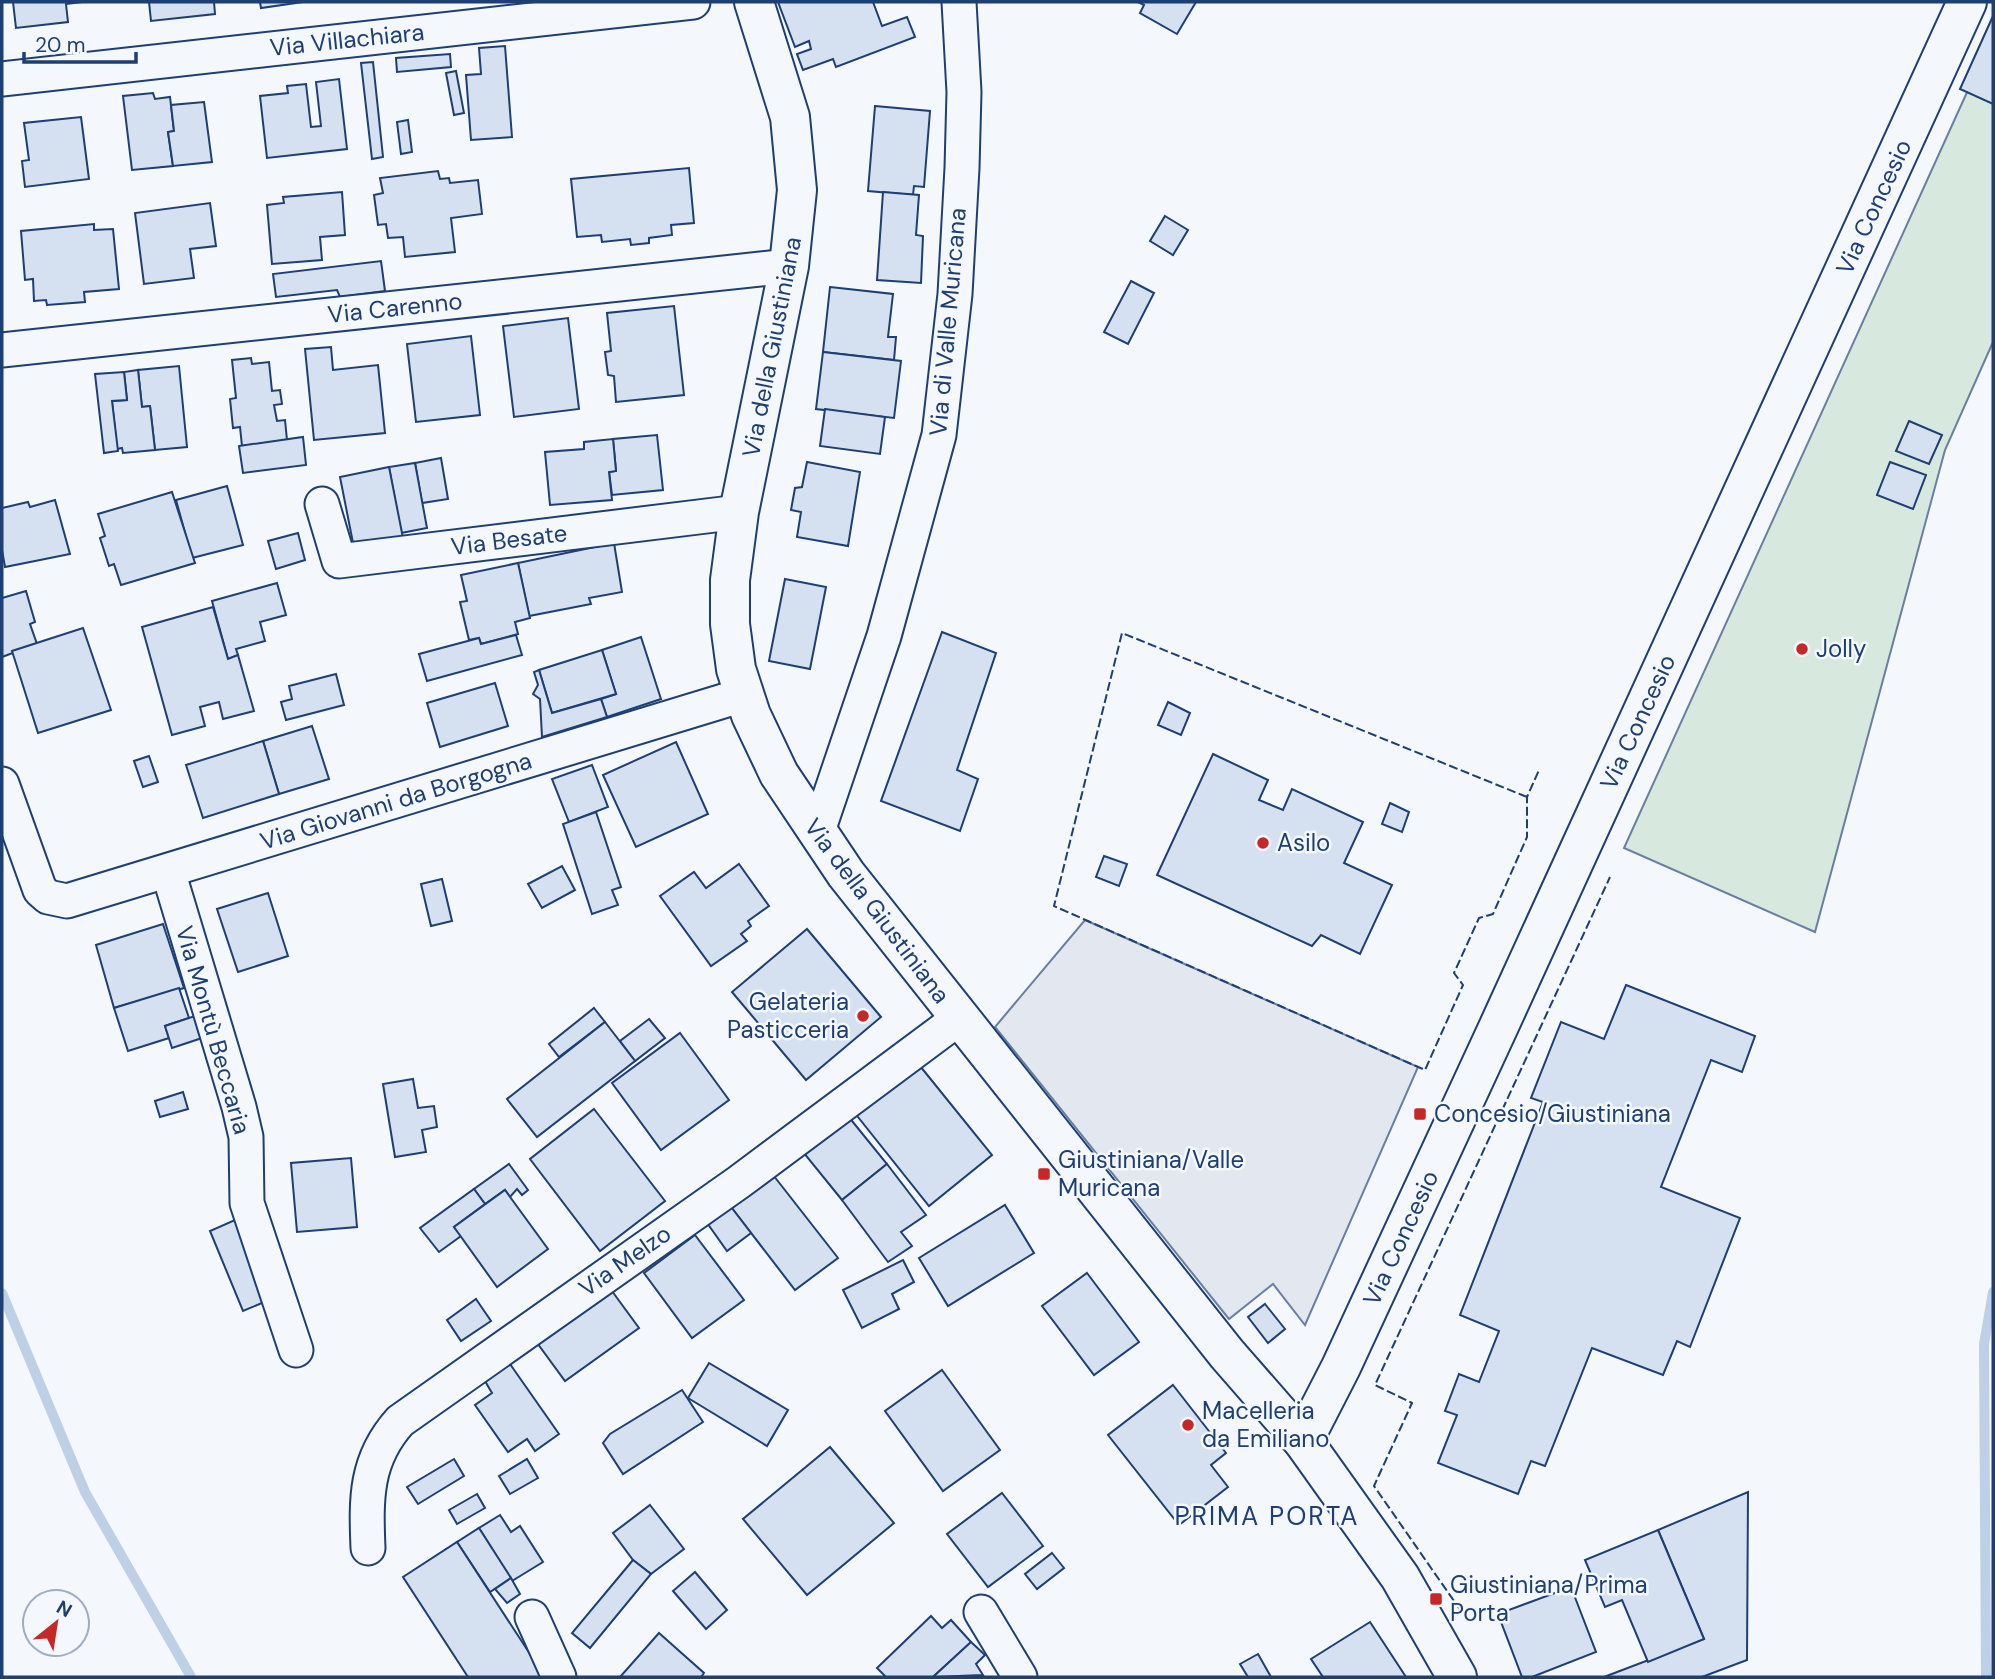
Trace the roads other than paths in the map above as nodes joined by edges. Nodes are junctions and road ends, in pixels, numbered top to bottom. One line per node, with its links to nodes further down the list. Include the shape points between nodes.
1 (693, 2): 5 (street, Via Villachiara)
2 (754, 2): 6 (street, Via della Giustiniana, via 784,92 794,143 797,207)
3 (959, 2): 12 (street, Via di Valle Muricana, via 964,78 962,168 956,294 939,435 884,636)
4 (1967, 2): 16 (street, Via Concesio)
5 (2, 79)
6 (789, 266): 7 (street, Via Carenno); 9 (street, Via della Giustiniana)
7 (2, 350)
8 (322, 504): 9 (street, Via Besate, via 339,561)
9 (739, 512): 10 (street, Via della Giustiniana, via 729,605)
10 (743, 695): 12 (street, Via della Giustiniana, via 779,774); 13 (street, Via Giovanni da Borgogna)
11 (2, 784): 13 (street, Via Giovanni da Borgogna, via 32,873 48,897 75,900)
12 (817, 834): 14 (street, Via della Giustiniana)
13 (168, 872): 15 (street, Via Montù Beccaria, via 241,1115 246,1152 244,1191)
14 (958, 1019): 16 (street, Via della Giustiniana, via 1227,1354); 17 (street, Via Melzo, via 739,1182 406,1416 380,1446 368,1477)
15 (296, 1350)
16 (1303, 1441): 22 (street, Via della Giustiniana, via 1400,1577)
17 (368, 1548)
18 (981, 1612): 21 (street)
19 (532, 1617): 20 (street)
20 (559, 1677)
21 (1020, 1677)
22 (1457, 1677)

